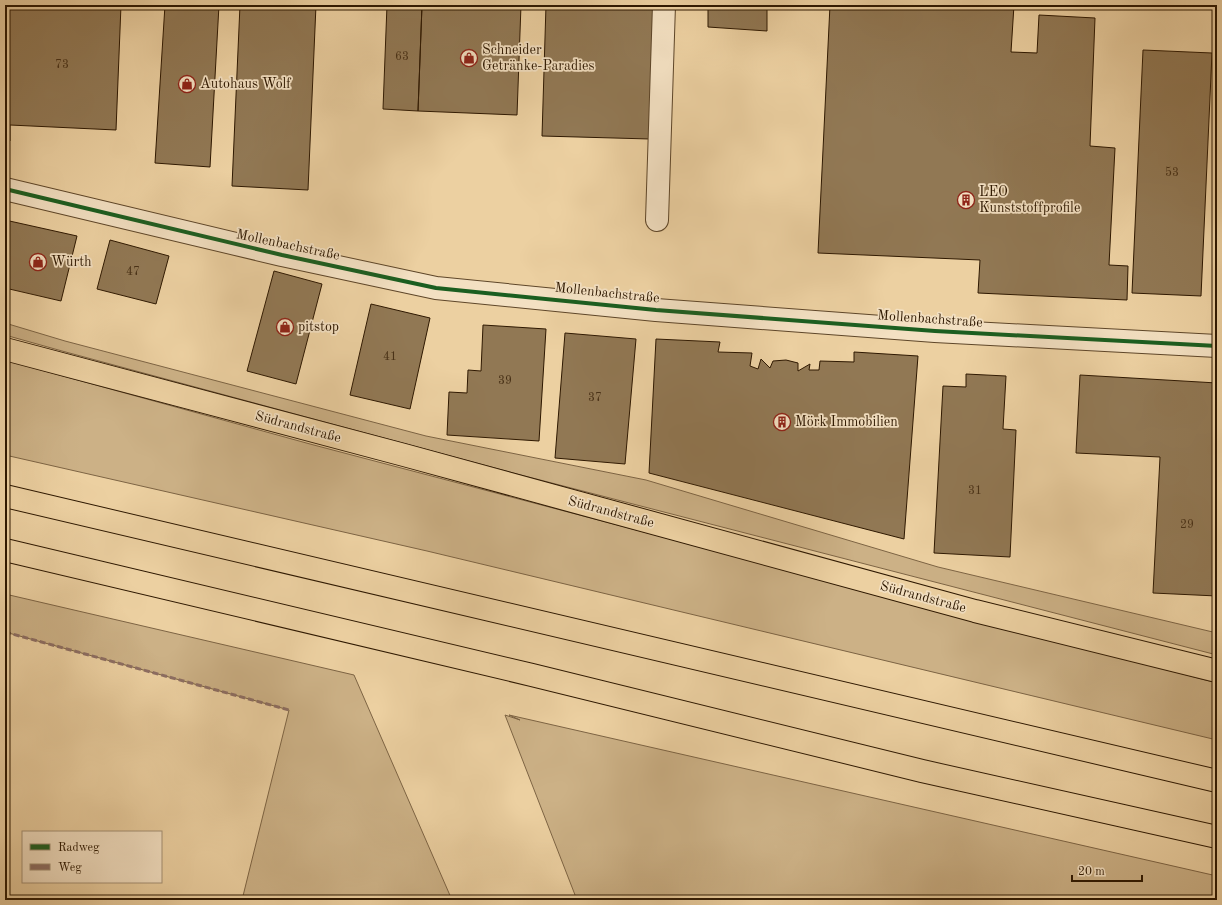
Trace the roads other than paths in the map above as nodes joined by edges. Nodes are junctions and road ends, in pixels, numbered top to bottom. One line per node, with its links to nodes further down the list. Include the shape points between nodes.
1 (664, 5): 3 (street)
2 (5, 189): 4 (street, Mollenbachstraße, via 436,288 656,310 934,331)
3 (657, 220)
4 (1217, 346)
5 (5, 349): 8 (main road, Südrandstraße, via 404,455 975,612)
6 (5, 496): 9 (main road)
7 (5, 550): 10 (main road, via 922,771)
8 (1217, 671)
9 (1217, 781)
10 (1217, 837)

